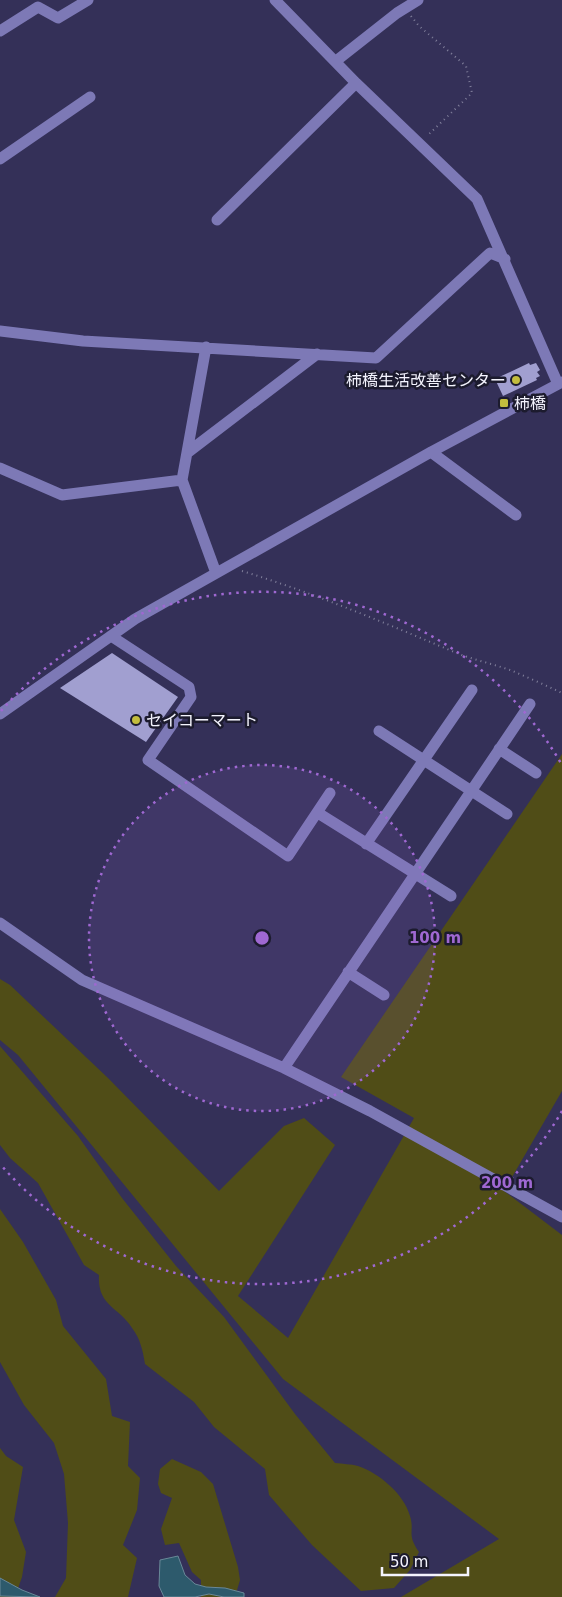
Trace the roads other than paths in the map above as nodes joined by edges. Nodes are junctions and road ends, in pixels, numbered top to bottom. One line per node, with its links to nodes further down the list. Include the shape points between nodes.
1 (88, 0): 4 (street, via 58,18 38,7)
2 (275, 0): 5 (street)
3 (418, 0): 5 (street)
4 (0, 31)
5 (336, 60): 6 (street)
6 (356, 83): 9 (street); 10 (street, via 477,199)
7 (90, 97): 8 (street)
8 (0, 159)
9 (217, 220)
10 (505, 260): 13 (street, via 490,253 376,358); 14 (street)
11 (0, 331): 12 (street, via 83,341)
12 (206, 347): 13 (street); 16 (street)
13 (318, 354): 16 (street)
14 (560, 383): 15 (street)
15 (431, 452): 19 (street); 20 (street)
16 (187, 453): 18 (street)
17 (0, 468): 18 (street, via 62,495)
18 (182, 480): 20 (street)
19 (516, 515)
20 (216, 573): 21 (street, via 135,618)
21 (111, 636): 24 (street); 31 (street, via 189,687 191,697 148,760 288,856)
22 (472, 690): 27 (street)
23 (530, 704): 26 (street)
24 (0, 714)
25 (379, 731): 27 (street)
26 (499, 749): 28 (street); 29 (street)
27 (423, 760): 29 (street); 33 (street)
28 (536, 774)
29 (471, 790): 32 (street); 34 (street)
30 (330, 793): 31 (street)
31 (318, 813): 33 (street)
32 (507, 814)
33 (366, 844): 34 (street)
34 (415, 874): 35 (street); 37 (street)
35 (451, 896)
36 (0, 923): 39 (street, via 82,980)
37 (348, 972): 38 (street); 39 (street)
38 (384, 995)
39 (284, 1068): 40 (street)
40 (561, 1213)

